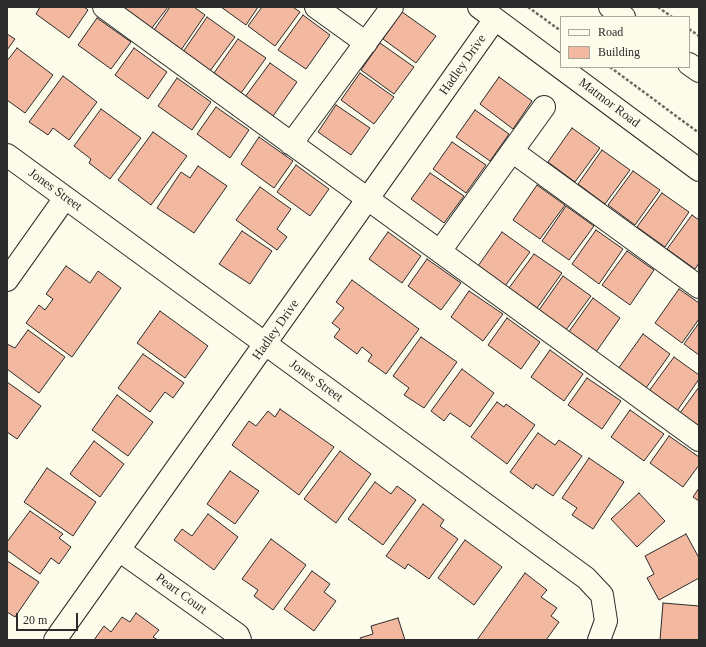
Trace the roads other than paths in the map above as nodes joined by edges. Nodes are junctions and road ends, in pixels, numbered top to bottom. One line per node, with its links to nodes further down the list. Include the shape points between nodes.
1 (104, 7): 13 (street)
2 (316, 7): 7 (street)
3 (392, 7): 7 (street)
4 (610, 7): 6 (street)
5 (487, 13): 9 (street, Matmor Road); 18 (street, Hadley Drive)
6 (623, 16)
7 (366, 43): 13 (street)
8 (690, 65): 11 (street)
9 (560, 67)
10 (561, 68): 16 (street, Matmor Road)
11 (699, 71)
12 (544, 107): 14 (street)
13 (291, 144): 18 (street)
14 (512, 151): 19 (street); 21 (street)
15 (7, 155): 17 (street, Jones Street)
16 (699, 170)
17 (66, 198): 20 (street); 22 (street, Jones Street)
18 (368, 198): 19 (street); 22 (street, Hadley Drive)
19 (440, 251): 23 (street)
20 (7, 280)
21 (699, 287)
22 (266, 344): 24 (street, Hadley Drive); 25 (street, Jones Street, via 586,578 602,595)
23 (699, 440)
24 (119, 550): 26 (street, Hadley Drive); 27 (street, Peart Court, via 238,635)
25 (603, 630)
26 (55, 640)
27 (240, 640)

